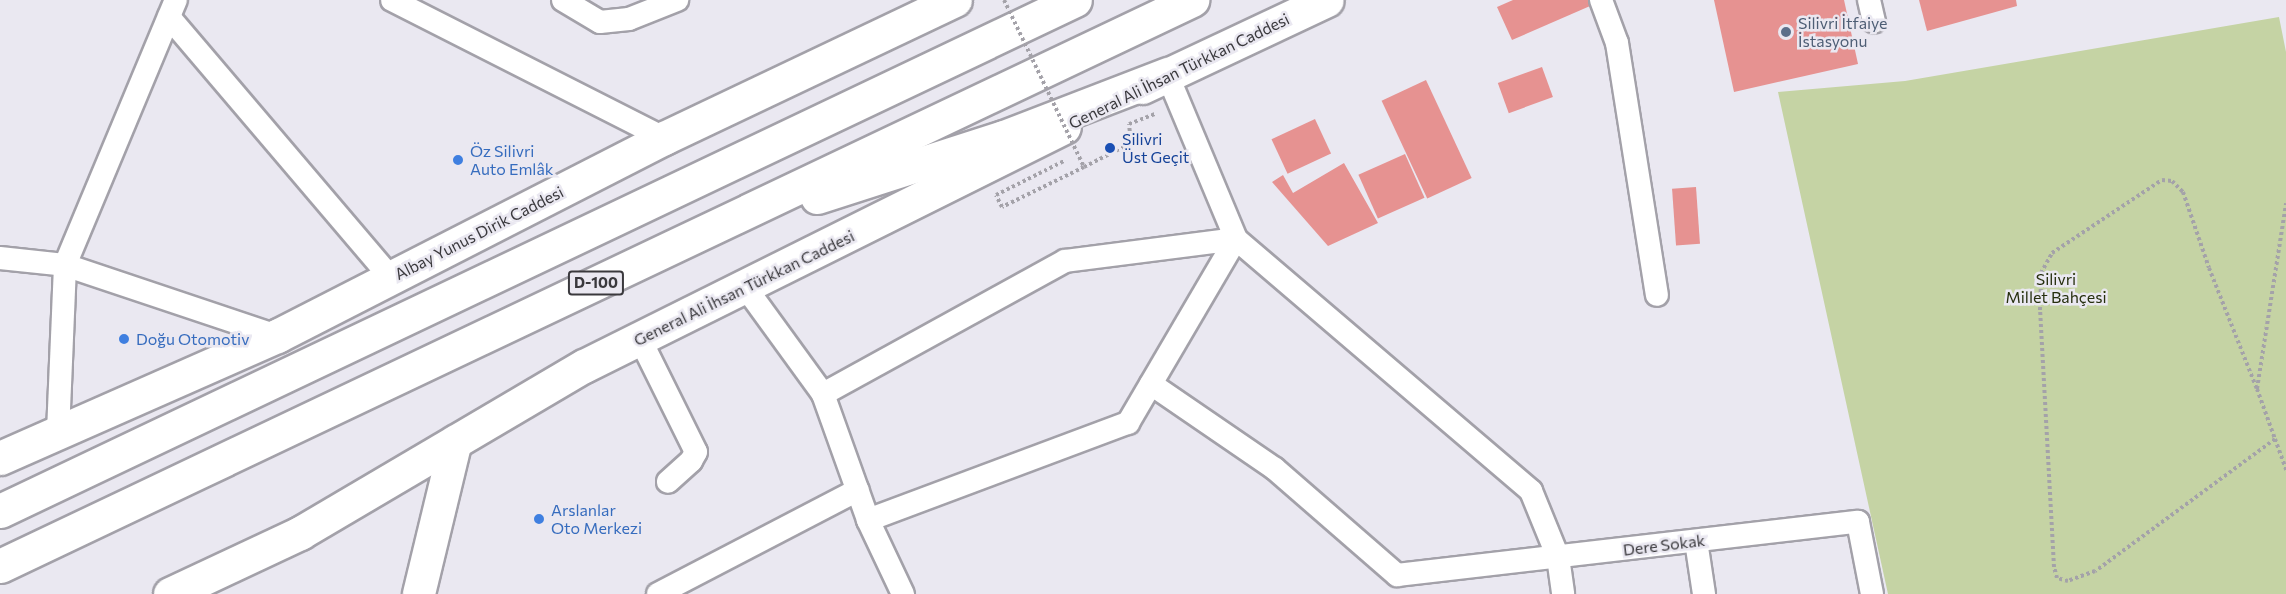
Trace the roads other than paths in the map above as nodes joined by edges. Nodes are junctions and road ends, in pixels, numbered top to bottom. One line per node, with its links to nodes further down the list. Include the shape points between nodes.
1 (392, 0): 12 (street)
2 (563, 0): 10 (street, via 600,22)
3 (677, 0): 10 (street)
4 (955, 0): 12 (main road, Albay Yunus Dirik Caddesi)
5 (1075, 0): 29 (main road)
6 (1192, 0): 13 (main road, D-100)
7 (1327, 0): 11 (main road, General Ali İhsan Türkkan Caddesi)
8 (1600, 0): 19 (street, via 1617,43)
9 (173, 8): 16 (street); 17 (street)
10 (627, 10)
11 (1167, 74): 13 (main road, via 1004,137); 14 (street); 18 (main road, General Ali İhsan Türkkan Caddesi)
12 (664, 138): 17 (main road, Albay Yunus Dirik Caddesi)
13 (720, 224): 33 (main road, D-100)
14 (1236, 239): 22 (street); 23 (street, via 1065,261); 32 (street, via 1530,491)
15 (0, 258): 16 (street)
16 (65, 265): 20 (street); 24 (street)
17 (391, 278): 20 (main road, Albay Yunus Dirik Caddesi)
18 (746, 288): 21 (main road, General Ali İhsan Türkkan Caddesi); 23 (street)
19 (1658, 295)
20 (277, 336): 24 (main road, Albay Yunus Dirik Caddesi)
21 (640, 339): 25 (main road, General Ali İhsan Türkkan Caddesi, via 584,366); 27 (street, via 696,452 692,461)
22 (1151, 384): 30 (street, via 1128,423); 32 (street, Dere Sokak, via 1275,470 1397,575)
23 (823, 394): 28 (street)
24 (58, 432): 26 (main road, Albay Yunus Dirik Caddesi)
25 (456, 441): 34 (main road, General Ali İhsan Türkkan Caddesi, via 300,532); 35 (main road)
26 (0, 458)
27 (668, 482)
28 (858, 490): 30 (street); 36 (street)
29 (0, 511)
30 (868, 520): 37 (street)
31 (1696, 541): 32 (street, Dere Sokak); 39 (street); 40 (street, Dere Sokak, via 1858,522)
32 (1558, 557): 38 (street)
33 (0, 566)
34 (170, 594)
35 (419, 594)
36 (658, 594)
37 (903, 594)
38 (1563, 594)
39 (1704, 594)
40 (1872, 594)

